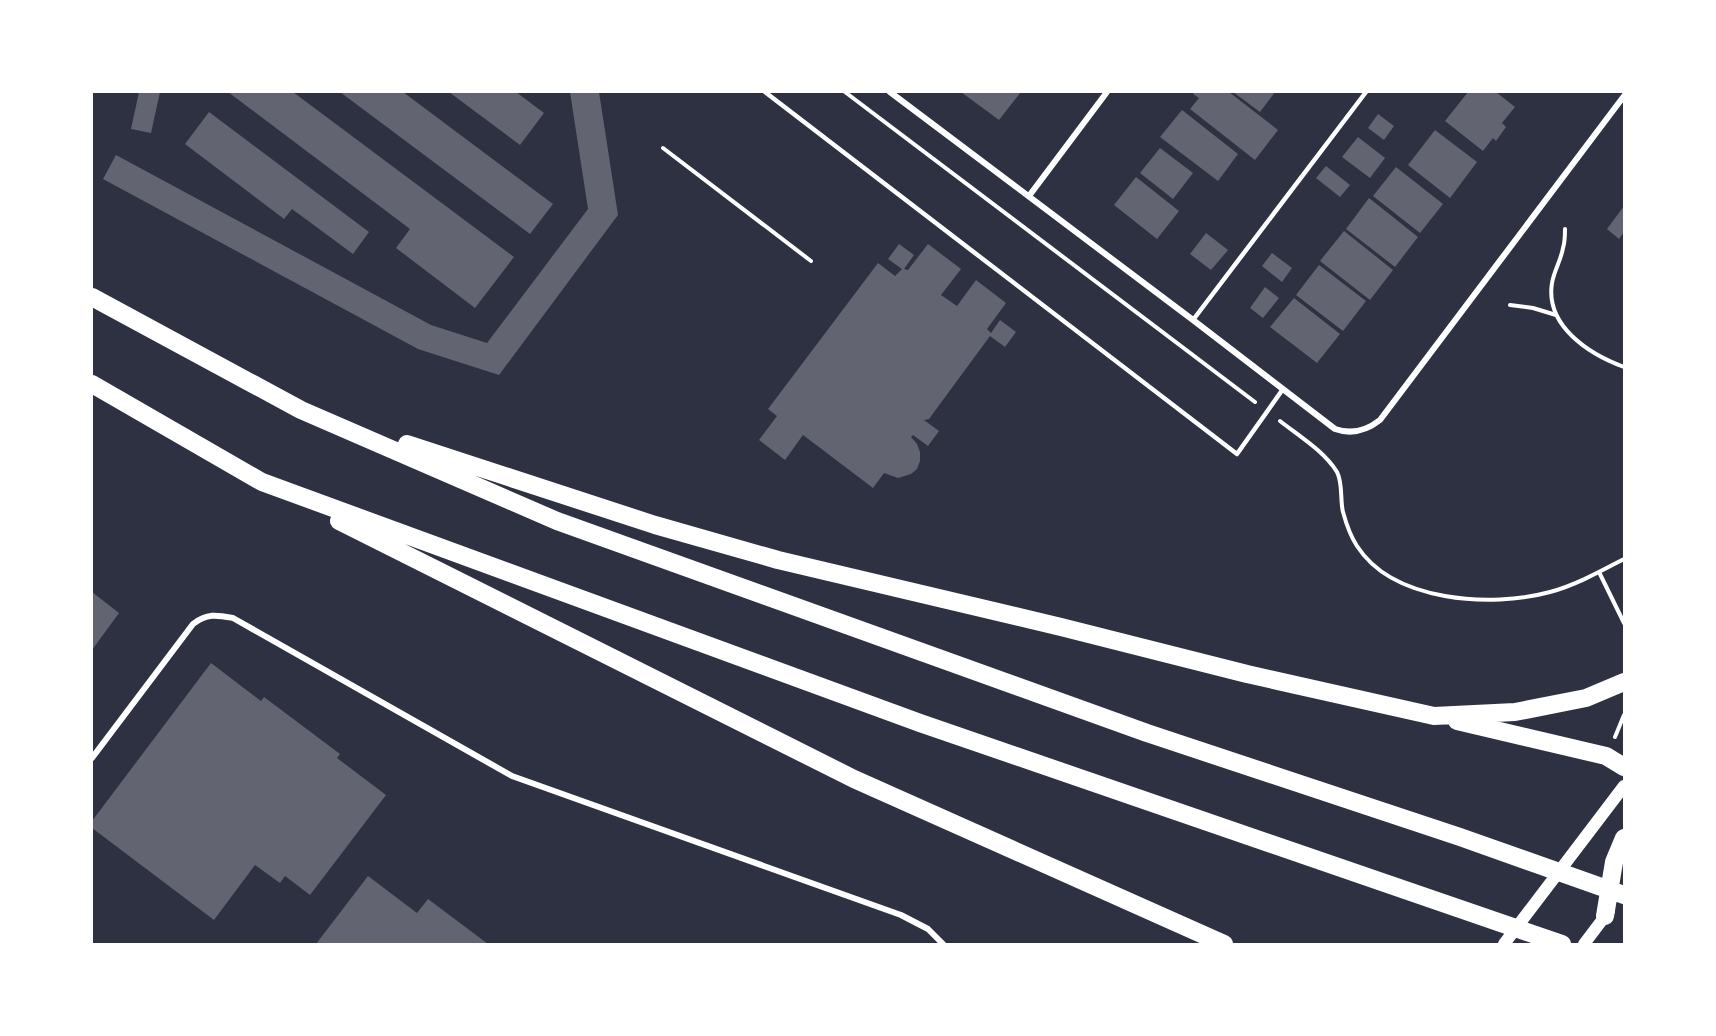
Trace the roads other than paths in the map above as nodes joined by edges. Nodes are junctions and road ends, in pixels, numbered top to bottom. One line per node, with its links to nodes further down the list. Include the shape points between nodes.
1 (765, 92): 10 (lane, via 1237,454)
2 (890, 92): 6 (street)
3 (1107, 92): 6 (street)
4 (1366, 92): 8 (lane)
5 (1624, 96): 10 (street, via 1380,420 1357,432 1335,429)
6 (1029, 196): 8 (street)
7 (92, 297): 11 (highway)
8 (1193, 320): 10 (street)
9 (92, 384): 12 (highway)
10 (1283, 389)
11 (301, 410): 14 (highway, via 655,525 778,560); 20 (highway, via 556,520 1147,733)
12 (262, 482): 23 (highway, via 854,780); 25 (highway, via 920,723)
13 (1624, 682): 14 (highway, via 1586,698 1515,712)
14 (1434, 716): 16 (highway, via 1606,756)
15 (92, 758): 22 (street, via 193,624 213,614 233,618 512,776 901,915 928,929)
16 (1624, 768)
17 (1624, 786): 24 (main road)
18 (1624, 838): 21 (highway, via 1614,862)
19 (1624, 891): 21 (main road)
20 (1624, 896)
21 (1605, 916): 26 (main road)
22 (943, 944)
23 (1224, 945)
24 (1504, 945)
25 (1562, 945)
26 (1584, 945)

